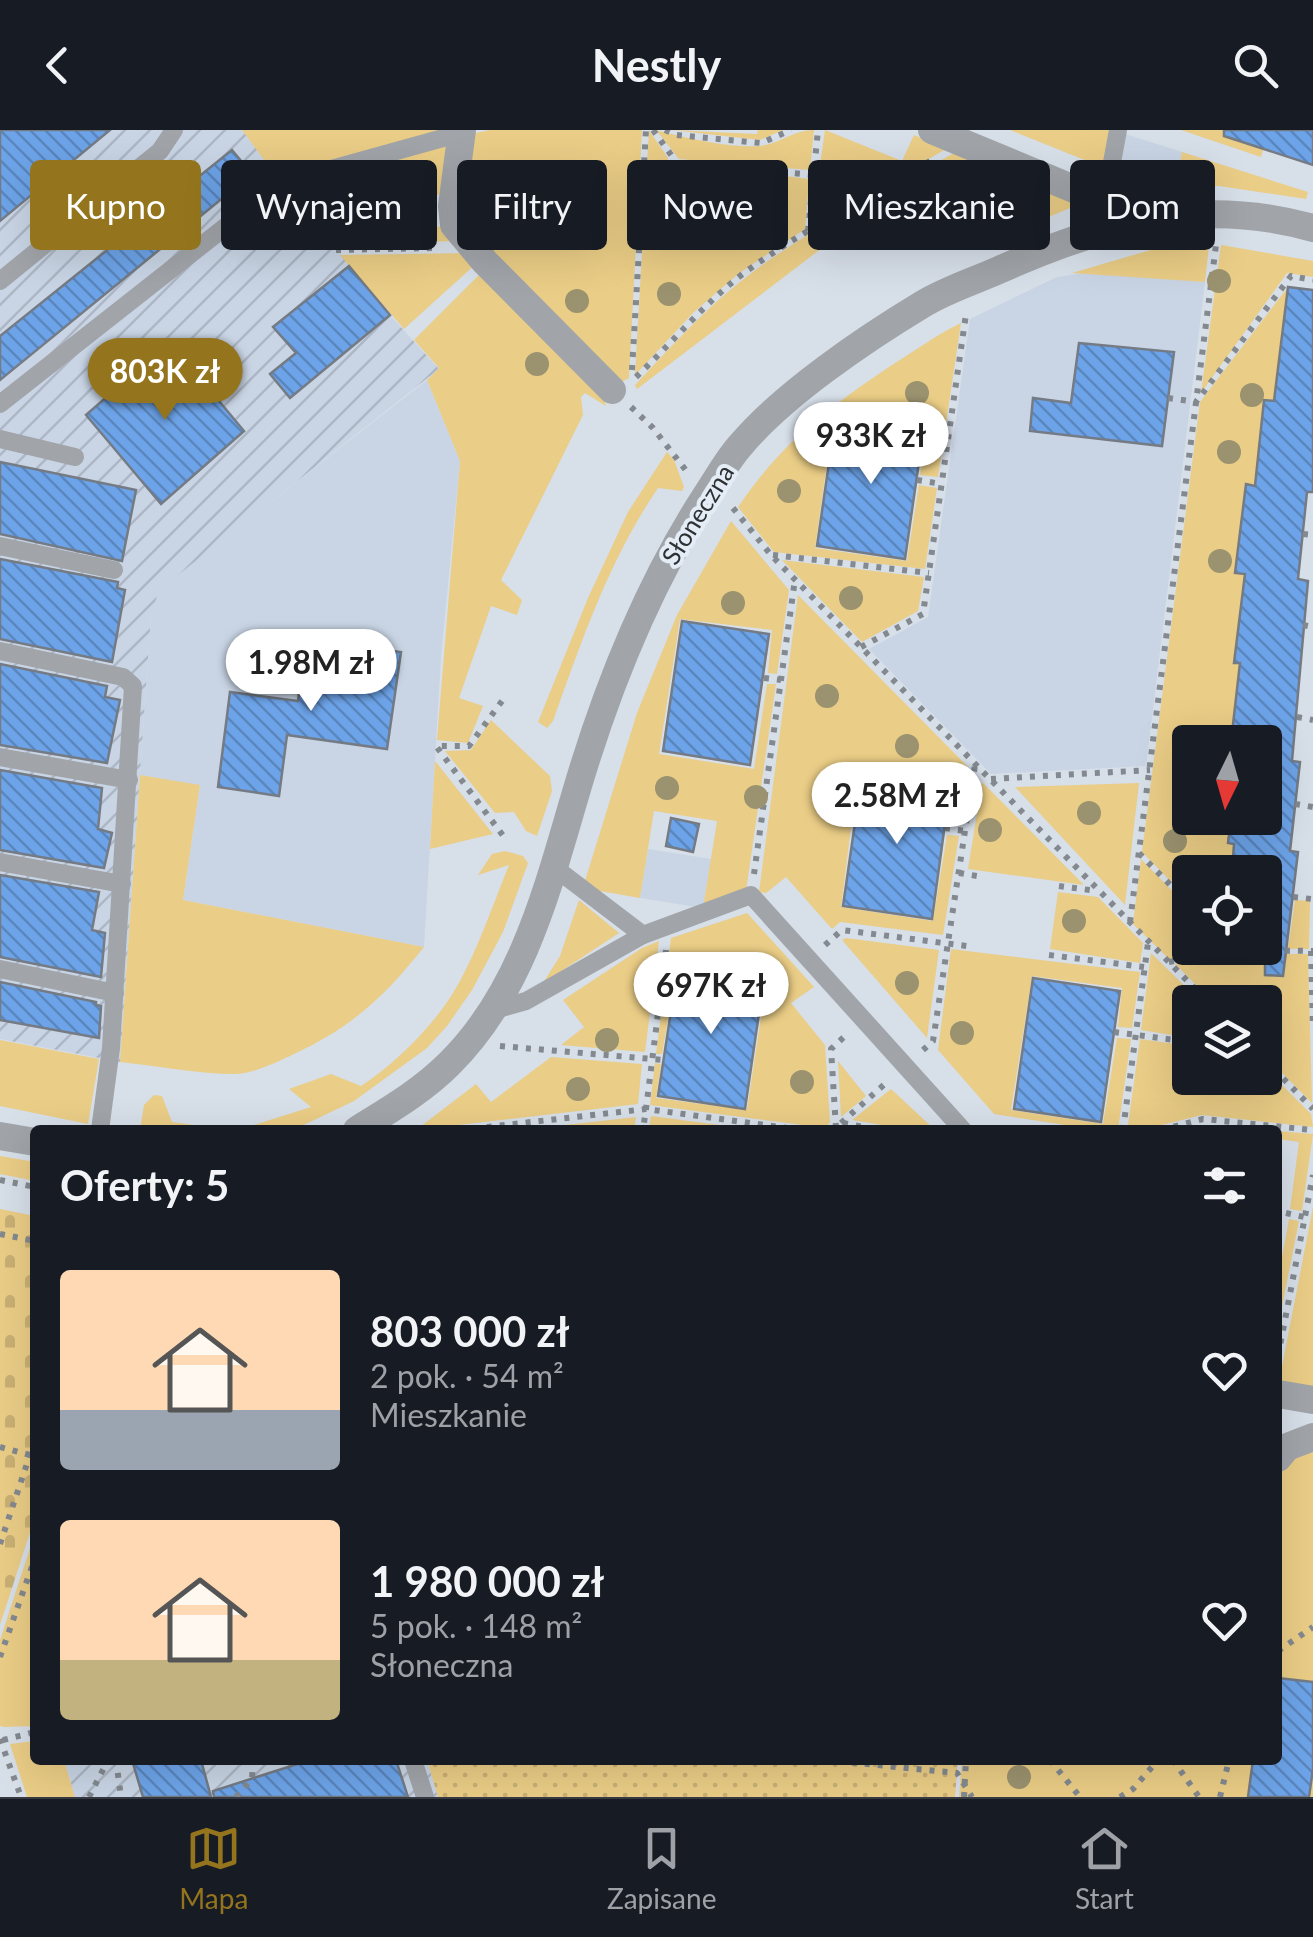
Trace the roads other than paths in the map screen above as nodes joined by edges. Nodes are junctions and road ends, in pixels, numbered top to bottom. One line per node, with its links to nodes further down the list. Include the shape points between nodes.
1 (174, 130): 10 (lane, via 160,152)
2 (932, 130): 6 (street)
3 (1118, 130): 5 (lane)
4 (461, 131): 11 (street, via 454,225); 12 (lane, via 281,183)
5 (1112, 160)
6 (1070, 186)
7 (1215, 212): 8 (street, Słoneczna)
8 (1313, 228)
9 (1070, 241): 21 (street, Słoneczna, via 926,302 828,370 738,447 645,602)
10 (0, 281)
11 (612, 390)
12 (0, 404)
13 (0, 439): 14 (lane)
14 (75, 457)
15 (0, 546): 16 (lane)
16 (114, 570)
17 (0, 652): 19 (lane, via 130,680)
18 (0, 757): 19 (lane)
19 (129, 780): 22 (lane)
20 (0, 862): 22 (lane)
21 (554, 868): 23 (lane); 26 (street, Słoneczna, via 530,942)
22 (122, 884): 25 (lane)
23 (644, 935): 26 (lane, via 526,1002); 29 (lane, via 751,895)
24 (0, 969): 25 (lane)
25 (115, 993): 27 (lane)
26 (490, 1011): 28 (street, Słoneczna, via 450,1064)
27 (101, 1125)
28 (365, 1125)
29 (958, 1125)
30 (0, 1136): 31 (street)
31 (30, 1141)
32 (1282, 1395): 33 (street)
33 (1313, 1400)
34 (1313, 1436): 35 (street)
35 (1282, 1453)
36 (415, 1765): 37 (lane)
37 (424, 1797)

